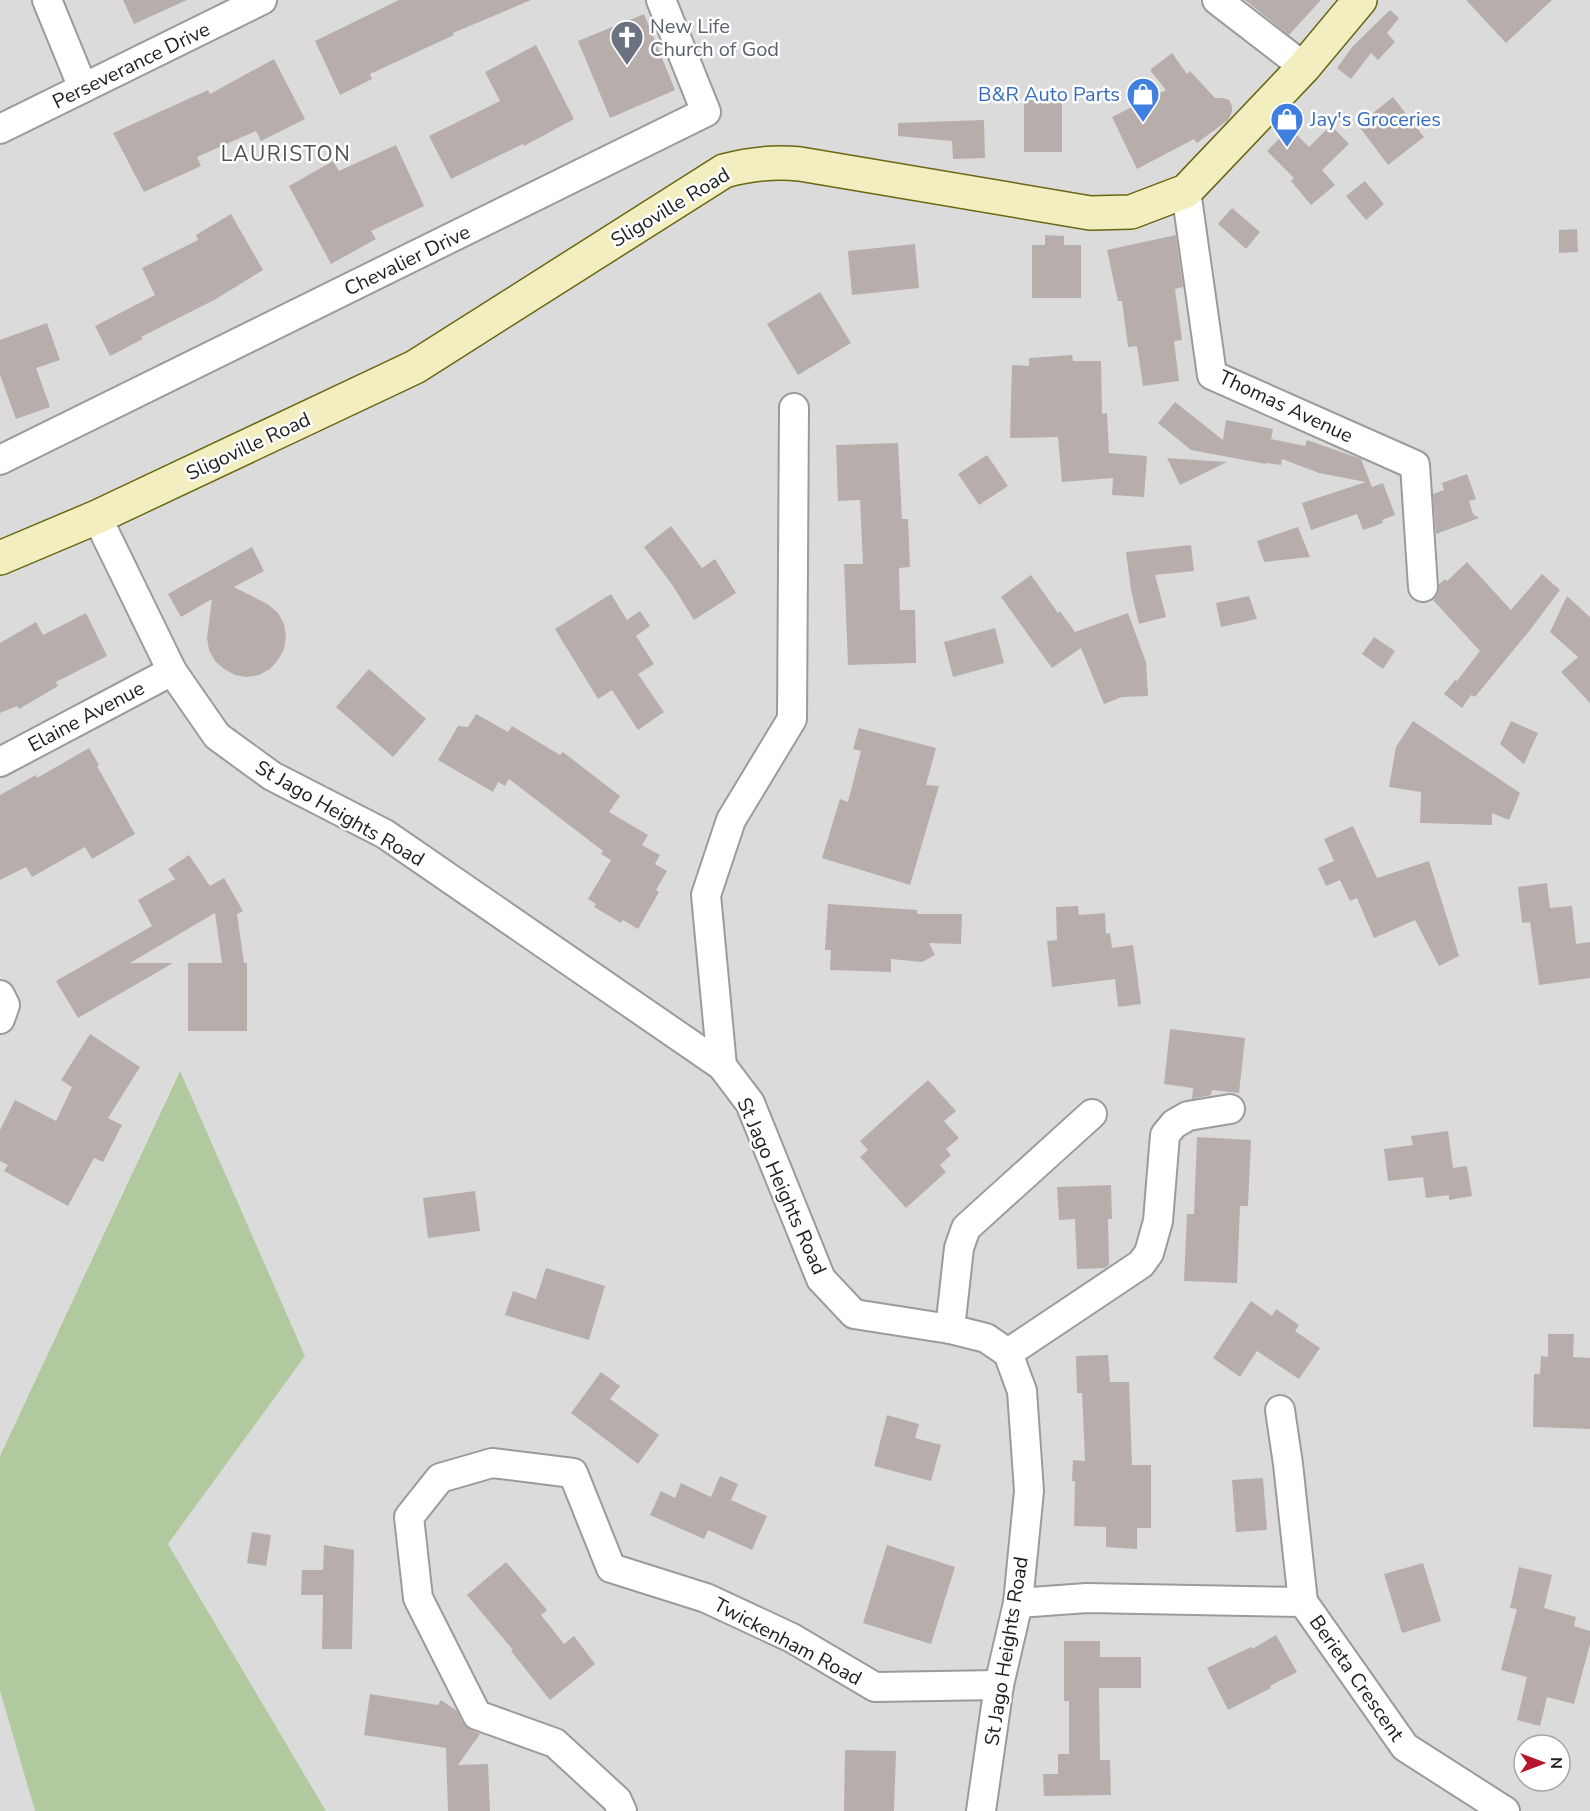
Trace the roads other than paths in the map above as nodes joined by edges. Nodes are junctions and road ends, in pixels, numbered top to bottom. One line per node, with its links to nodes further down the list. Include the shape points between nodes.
1 (47, 0): 7 (street)
2 (262, 0): 7 (street, Perseverance Drive)
3 (661, 0): 11 (street, Chevalier Drive, via 706,112)
4 (1216, 0): 6 (street)
5 (1360, 0): 6 (street, Sligoville Road)
6 (1304, 66): 9 (street, Sligoville Road)
7 (83, 88): 8 (street, Perseverance Drive)
8 (0, 129)
9 (1186, 191): 12 (street, Sligoville Road, via 1131,212 1090,213 800,164 753,163 724,171 415,367); 14 (street, Thomas Avenue, via 1212,375 1415,465)
10 (794, 408): 19 (street, via 792,719 731,820 706,895)
11 (0, 460)
12 (97, 517): 13 (street, Sligoville Road); 15 (street, St Jago Heights Road)
13 (0, 558)
14 (1423, 587)
15 (172, 671): 16 (street, Elaine Avenue); 19 (street, St Jago Heights Road, via 217,736 272,776 385,834)
16 (0, 762)
17 (0, 995): 18 (street, via 5,1005)
18 (0, 1019)
19 (722, 1066): 22 (street, St Jago Heights Road, via 750,1103 821,1279 854,1314)
20 (1230, 1109): 23 (street, via 1188,1116 1165,1135 1158,1221 1149,1253 1141,1264)
21 (1092, 1114): 22 (street, via 966,1228 959,1248)
22 (950, 1329): 23 (street, St Jago Heights Road, via 986,1338)
23 (1008, 1353): 26 (street, St Jago Heights Road, via 1022,1391 1029,1491)
24 (1280, 1410): 25 (street)
25 (1303, 1602): 26 (street, Berieta Crescent, via 1087,1598); 30 (street, Berieta Crescent, via 1405,1746)
26 (1018, 1603): 27 (street, St Jago Heights Road)
27 (999, 1685): 28 (street, Twickenham Road, via 875,1687 792,1638 706,1598 611,1568 573,1473 492,1463 440,1478 409,1517 418,1598 477,1715 555,1743 617,1800); 29 (street, St Jago Heights Road)
28 (622, 1811)
29 (981, 1811)
30 (1505, 1811)

